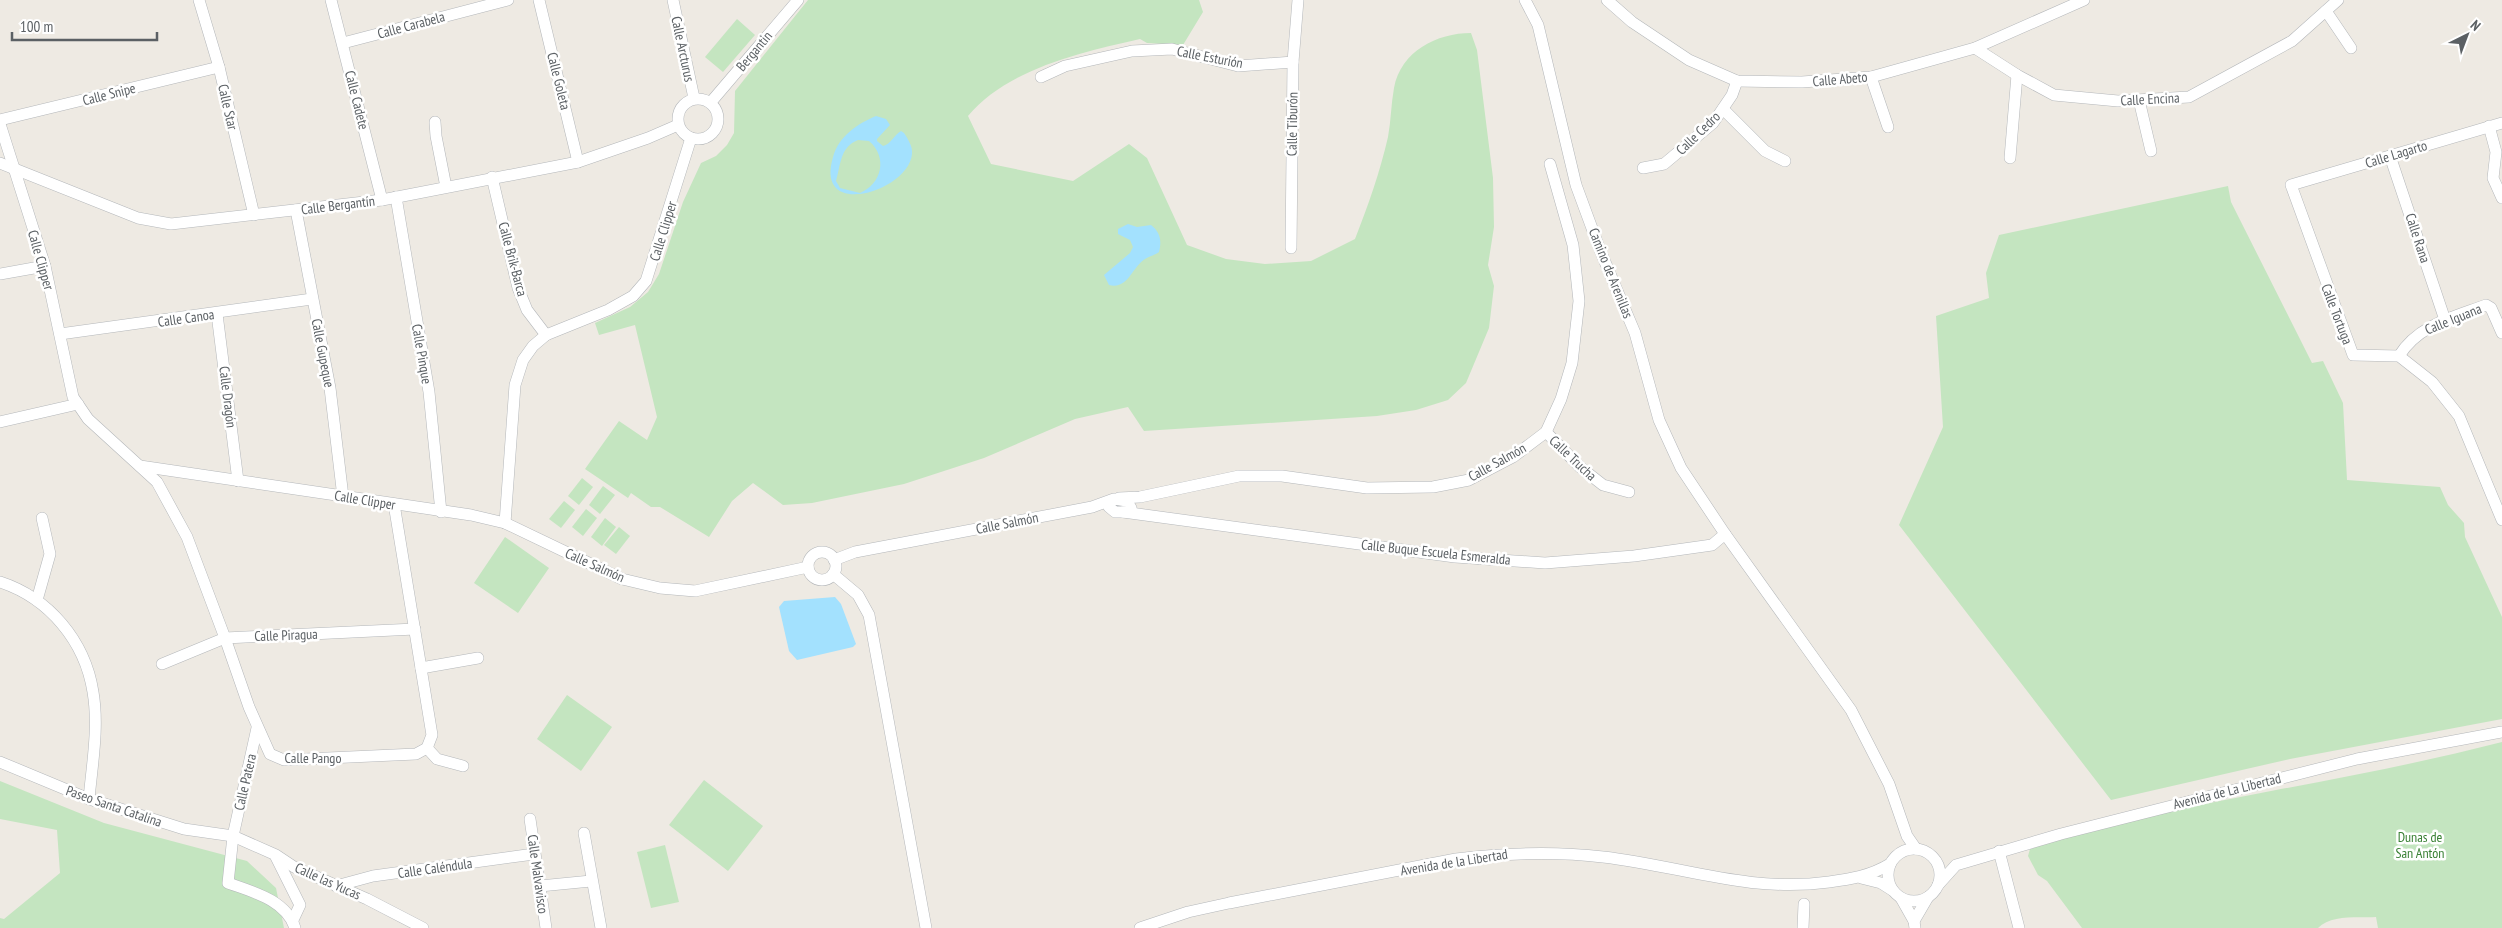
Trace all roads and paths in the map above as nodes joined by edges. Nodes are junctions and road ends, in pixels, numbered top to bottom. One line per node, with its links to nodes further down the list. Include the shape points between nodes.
1 (199, 0): 17 (street, Calle Star)
2 (331, 0): 13 (street, Calle Cadete)
3 (508, 0): 13 (street, Calle Carabela)
4 (539, 0): 38 (street, Calle Goleta)
5 (673, 0): 22 (street, Calle Arcturus)
6 (798, 0): 24 (street, Bergantin)
7 (1298, 0): 16 (street, Calle Tiburón)
8 (1525, 0): 77 (street, Camino de Arenillas, via 1538,25 1576,185 1636,333 1659,420 1681,468)
9 (1607, 0): 21 (street, Calle Abeto, via 1632,22 1689,60)
10 (2084, 0): 14 (street, Calle Abeto)
11 (2338, 0): 12 (street, Calle Encina)
12 (2326, 11): 15 (street); 23 (street, Calle Encina, via 2292,41 2189,97)
13 (343, 43): 48 (street, Calle Cadete)
14 (1975, 48): 18 (street, Calle Encina); 20 (street, Calle Abeto)
15 (2352, 48)
16 (1293, 62): 19 (street, Calle Esturión, via 1238,66 1172,49 1132,51 1065,66); 51 (street, Calle Tiburón)
17 (218, 67): 26 (street, Calle Snipe); 50 (street, Calle Star)
18 (2017, 75): 23 (street, Calle Encina, via 2054,94); 36 (street)
19 (1041, 76)
20 (1872, 77): 21 (street, Calle Abeto, via 1802,82); 32 (street)
21 (1737, 81): 25 (street, Calle Cedro)
22 (694, 98): 24 (street); 30 (street, via 679,111)
23 (2139, 100): 34 (street)
24 (711, 102): 33 (street, via 718,113 717,126 704,138)
25 (1723, 109): 37 (street, via 1765,152); 42 (street, Calle Cedro, via 1713,123 1664,164)
26 (0, 120)
27 (435, 122): 45 (street)
28 (2502, 122): 31 (street, Calle Lagarto)
29 (0, 124): 41 (street, Calle Clipper)
30 (678, 125): 33 (street); 38 (street, Calle Bergantín)
31 (2489, 126): 35 (street, Calle Lagarto); 47 (street, via 2496,152 2493,178)
32 (1888, 127)
33 (691, 138): 59 (street, Calle Clipper, via 646,281 633,296 608,310)
34 (2151, 151)
35 (2390, 156): 44 (street, Calle Lagarto); 56 (street, Calle Rana)
36 (2010, 158)
37 (1785, 161)
38 (578, 162): 43 (street, Calle Bergantín)
39 (0, 163): 41 (street, Calle Bergantín)
40 (1550, 164): 63 (street, Calle Salmón, via 1573,245 1579,301 1572,363)
41 (12, 166): 50 (street, Calle Bergantín, via 138,218 171,224); 52 (street, Calle Clipper)
42 (1643, 168)
43 (492, 177): 45 (street, Calle Bergantín); 59 (street, Calle Brik-Barca, via 518,288 527,310)
44 (2291, 185): 60 (street, Calle Tortuga, via 2353,355)
45 (446, 186): 46 (street, Calle Bergantín)
46 (396, 197): 48 (street, Calle Bergantín); 73 (street, Calle Pinque, via 429,392)
47 (2502, 198)
48 (382, 200): 49 (street, Calle Bergantín)
49 (296, 210): 50 (street, Calle Bergantín); 54 (street, Calle Gupeque)
50 (254, 216)
51 (1291, 248)
52 (45, 266): 53 (street); 58 (street, Calle Clipper)
53 (0, 274)
54 (312, 299): 55 (street, Calle Canoa); 67 (street, Calle Gupeque, via 330,388)
55 (217, 314): 58 (street, Calle Canoa); 65 (street, Calle Dragón)
56 (2445, 320): 57 (street, Calle Iguana, via 2486,305 2491,308); 60 (street, Calle Iguana, via 2424,329 2406,344)
57 (2502, 333)
58 (60, 334): 61 (street, Calle Clipper, via 73,397)
59 (546, 335): 76 (street, Calle Clipper, via 523,360 515,384)
60 (2399, 356): 75 (street, via 2432,382 2460,416)
61 (78, 404): 62 (street); 64 (street, Calle Clipper, via 88,419)
62 (0, 422)
63 (1546, 432): 66 (street, Calle Trucha, via 1603,485); 68 (street, Calle Salmón, via 1513,457 1469,480 1433,486 1367,488 1282,476 1239,476)
64 (140, 466): 65 (street, Calle Clipper); 84 (street, Calle Pango, via 156,482 187,537)
65 (238, 480): 67 (street, Calle Clipper)
66 (1630, 492)
67 (343, 497): 70 (street, Calle Clipper)
68 (1140, 497): 69 (street, Calle Salmón); 72 (street)
69 (1114, 500): 71 (street, Calle Salmón); 72 (street, via 1127,501); 72 (street, via 1109,507)
70 (394, 504): 73 (street, Calle Clipper); 83 (street)
71 (1092, 507): 72 (street, Calle Buque Escuela Esmeralda); 78 (street, Calle Salmón, via 855,552)
72 (1125, 510): 77 (street, Calle Buque Escuela Esmeralda, via 1455,557 1545,562 1634,556 1712,545)
73 (441, 512): 76 (street, Calle Clipper)
74 (42, 518): 82 (street, via 50,554)
75 (2502, 518)
76 (505, 523): 79 (street, Calle Salmón, via 622,579 660,588 695,591)
77 (1725, 534): 97 (street, Camino de Arenillas, via 1851,710 1888,784)
78 (834, 560): 79 (street, via 827,553 818,553 810,558); 80 (street)
79 (808, 567): 80 (street, via 816,579 826,579)
80 (833, 574): 118 (street, via 858,595 869,615)
81 (0, 582): 82 (street)
82 (37, 600): 93 (street, via 64,625 85,659 94,693)
83 (414, 630): 84 (street, Calle Piragua); 87 (street)
84 (225, 638): 86 (street, Calle Piragua); 88 (street, Calle Pango)
85 (478, 658): 87 (street)
86 (162, 664)
87 (421, 668): 90 (street, via 432,735)
88 (257, 728): 90 (street, Calle Pango, via 270,754 284,760 416,754); 96 (street, Calle Patera)
89 (2502, 732): 98 (street, Avenida de La Libertad, via 2356,759)
90 (427, 748): 92 (street, via 437,759)
91 (0, 762): 93 (street, Paseo Santa Catalina)
92 (463, 766)
93 (89, 799): 96 (street, Paseo Santa Catalina, via 184,829)
94 (530, 819): 99 (street, Calle Malvavisco)
95 (584, 833): 105 (street)
96 (232, 836): 100 (street, Calle las Yucas); 113 (street, Calle Patera, via 228,883 280,906)
97 (1910, 849): 101 (street); 102 (street, via 1899,853)
98 (1999, 850): 103 (street, Avenida de La Libertad); 121 (street)
99 (534, 854): 107 (street, Calle Caléndula, via 373,876); 108 (street, Calle Malvavisco)
100 (276, 855): 107 (street, Calle las Yucas); 113 (street, via 300,905)
101 (1933, 857): 103 (street); 106 (street, via 1940,870)
102 (1890, 864): 104 (street, Avenida de la Libertad); 109 (street, via 1887,873)
103 (1956, 865): 106 (street, Avenida de La Libertad)
104 (1861, 878): 109 (street, Avenida de la Libertad, via 1881,883); 119 (street, Avenida de la Libertad, via 1788,885 1752,884 1605,857 1547,852 1491,855 1229,903)
105 (591, 881): 108 (street); 117 (street)
106 (1938, 885): 110 (street)
107 (336, 886): 115 (street, Calle las Yucas)
108 (540, 886): 116 (street, Calle Malvavisco)
109 (1892, 890): 111 (street)
110 (1928, 897): 111 (street, via 1915,901); 114 (street)
111 (1902, 898): 114 (street)
112 (1804, 904): 120 (street)
113 (294, 924)
114 (1914, 924)
115 (423, 928)
116 (546, 928)
117 (601, 928)
118 (926, 928)
119 (1140, 928)
120 (1803, 928)
121 (2019, 928)

